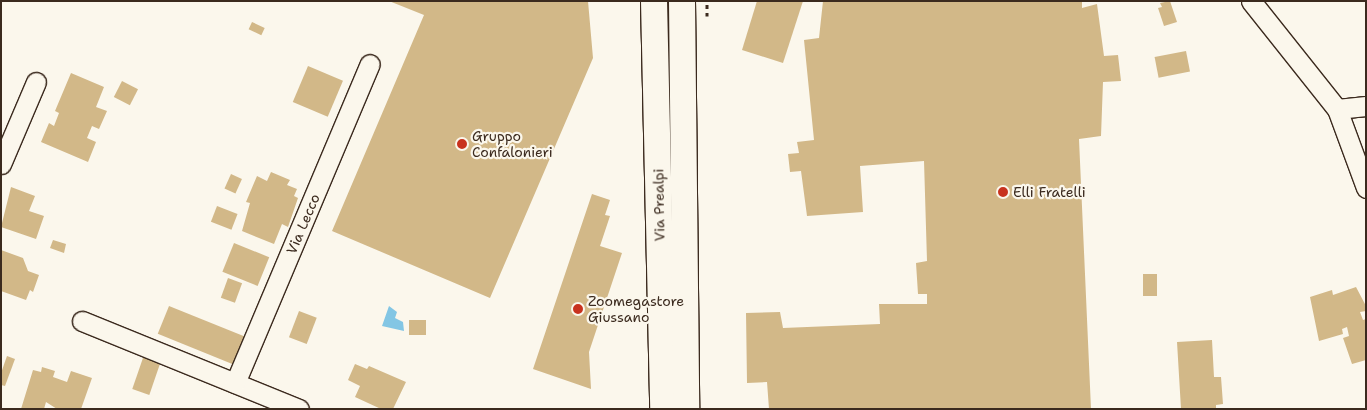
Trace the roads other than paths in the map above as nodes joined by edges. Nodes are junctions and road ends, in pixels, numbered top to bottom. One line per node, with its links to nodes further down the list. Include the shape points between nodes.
1 (654, 1): 13 (main road, Via Prealpi)
2 (682, 1): 14 (main road, Via Prealpi)
3 (1251, 1): 7 (street)
4 (370, 64): 11 (street, Via Lecco)
5 (36, 82): 8 (street)
6 (1366, 106): 7 (street)
7 (1337, 109): 9 (street)
8 (1, 164)
9 (1366, 188)
10 (82, 321): 11 (street)
11 (235, 383): 12 (street)
12 (299, 409)
13 (663, 409)
14 (686, 409)

